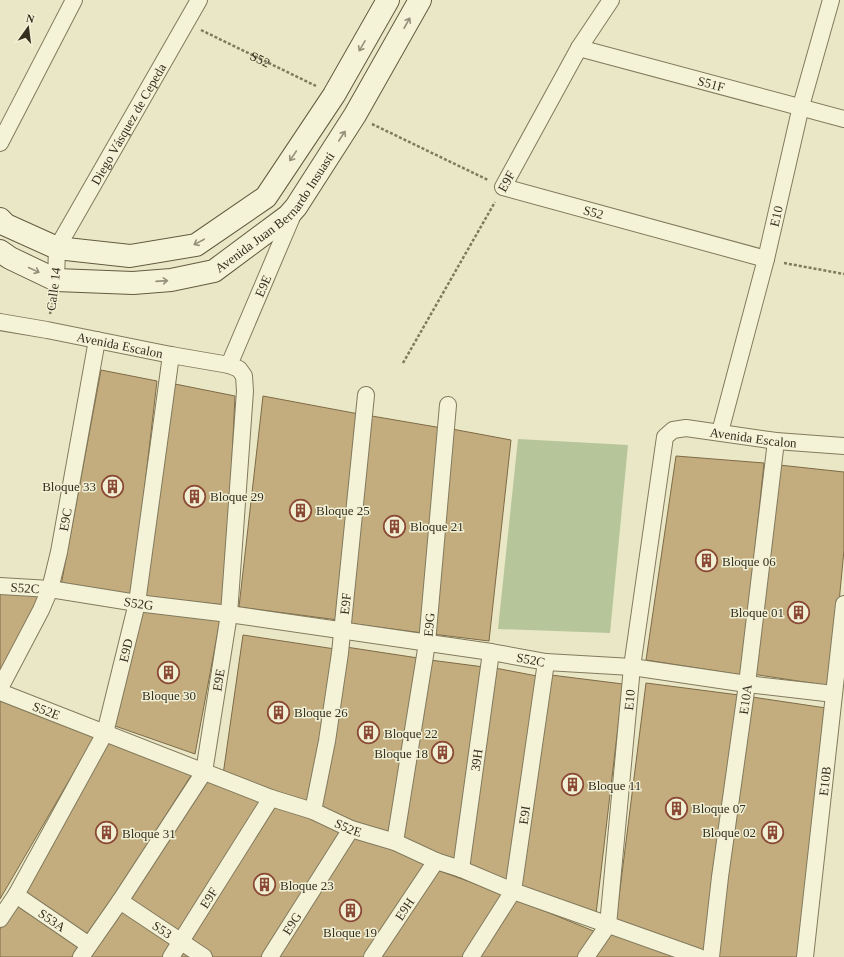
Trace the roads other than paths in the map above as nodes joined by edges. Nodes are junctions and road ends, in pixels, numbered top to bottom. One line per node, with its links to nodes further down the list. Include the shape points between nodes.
1 (74, 0): 10 (street)
2 (199, 0): 14 (street, Diego Vásquez de Cepeda)
3 (388, 0): 14 (main road, Avenida Juan Bernardo Insuasti, one-way to 14, via 334,95 266,197 196,245 130,256)
4 (420, 0): 12 (main road, Avenida Juan Bernardo Insuasti, one-way to 4, via 356,116)
5 (610, 0): 7 (street, E9F)
6 (831, 0): 8 (street, E10)
7 (579, 48): 8 (street, S51F); 11 (street, E9F)
8 (801, 106): 9 (street, S51F); 16 (street, E10)
9 (844, 119)
10 (0, 143)
11 (503, 187): 16 (street, S52)
12 (296, 207): 17 (main road, Avenida Juan Bernardo Insuasti, one-way to 12, via 133,283 171,280 214,271 288,216); 21 (street, E9E)
13 (0, 219): 14 (main road, Avenida Juan Bernardo Insuasti, via 6,225)
14 (56, 248): 17 (street, Calle 14)
15 (0, 251): 17 (main road, Avenida Juan Bernardo Insuasti, one-way to 17)
16 (766, 259): 24 (street, E10)
17 (56, 280)
18 (0, 322): 19 (street, Avenida Escalon)
19 (97, 340): 20 (street, Avenida Escalon); 29 (street, E9C)
20 (171, 355): 21 (street, Avenida Escalon); 30 (street, E9D)
21 (234, 367): 32 (street, E9E, via 244,376 245,391)
22 (366, 395): 33 (street, E9F)
23 (448, 405): 34 (street, E9G)
24 (720, 432): 25 (street, Avenida Escalon, via 686,428 673,430); 26 (street, Avenida Escalon)
25 (665, 437): 37 (street, E10)
26 (776, 441): 27 (street, Avenida Escalon); 38 (street, E10A)
27 (844, 446)
28 (0, 586): 29 (street, S52C)
29 (50, 589): 30 (street, S52G); 39 (street, E9C)
30 (137, 603): 32 (street, S52G); 42 (street, E9D)
31 (844, 604): 41 (street, E10B)
32 (229, 614): 33 (street, S52C); 43 (street, E9E)
33 (342, 630): 34 (street, S52C); 45 (street, E9F, via 327,741)
34 (427, 643): 35 (street, S52C); 47 (street, E9G)
35 (491, 652): 36 (street, S52C); 49 (street, 39H)
36 (546, 662): 37 (street, S52C); 50 (street, E9I)
37 (632, 667): 38 (street, S52C); 54 (street, E10)
38 (747, 684): 41 (street, S52C); 64 (street, E10A)
39 (0, 688)
40 (0, 692): 42 (street, S52E)
41 (834, 694): 65 (street, E10B)
42 (105, 733): 43 (street, S52E); 51 (street, E9D)
43 (204, 772): 44 (street, S52E); 52 (street, E9E)
44 (271, 798): 45 (street, S52E); 55 (street, E9F)
45 (313, 811): 46 (street, S52E)
46 (351, 829): 47 (street, S52E); 59 (street, E9G)
47 (395, 842): 48 (street, S52E)
48 (436, 861): 49 (street, S52E); 60 (street, E9H)
49 (461, 869): 50 (street, S52E)
50 (513, 891): 54 (street, S52E); 61 (street, E9I)
51 (16, 894): 53 (street, E9D); 56 (street, S53A)
52 (120, 901): 55 (street, S53); 56 (street, E9E)
53 (0, 919)
54 (608, 925): 62 (street, E10); 63 (street, S52E)
55 (181, 941): 57 (street, E9F); 58 (street, S53)
56 (85, 951)
57 (171, 957)
58 (204, 957)
59 (270, 957)
60 (372, 957)
61 (471, 957)
62 (586, 957)
63 (699, 957)
64 (711, 957)
65 (805, 957)

